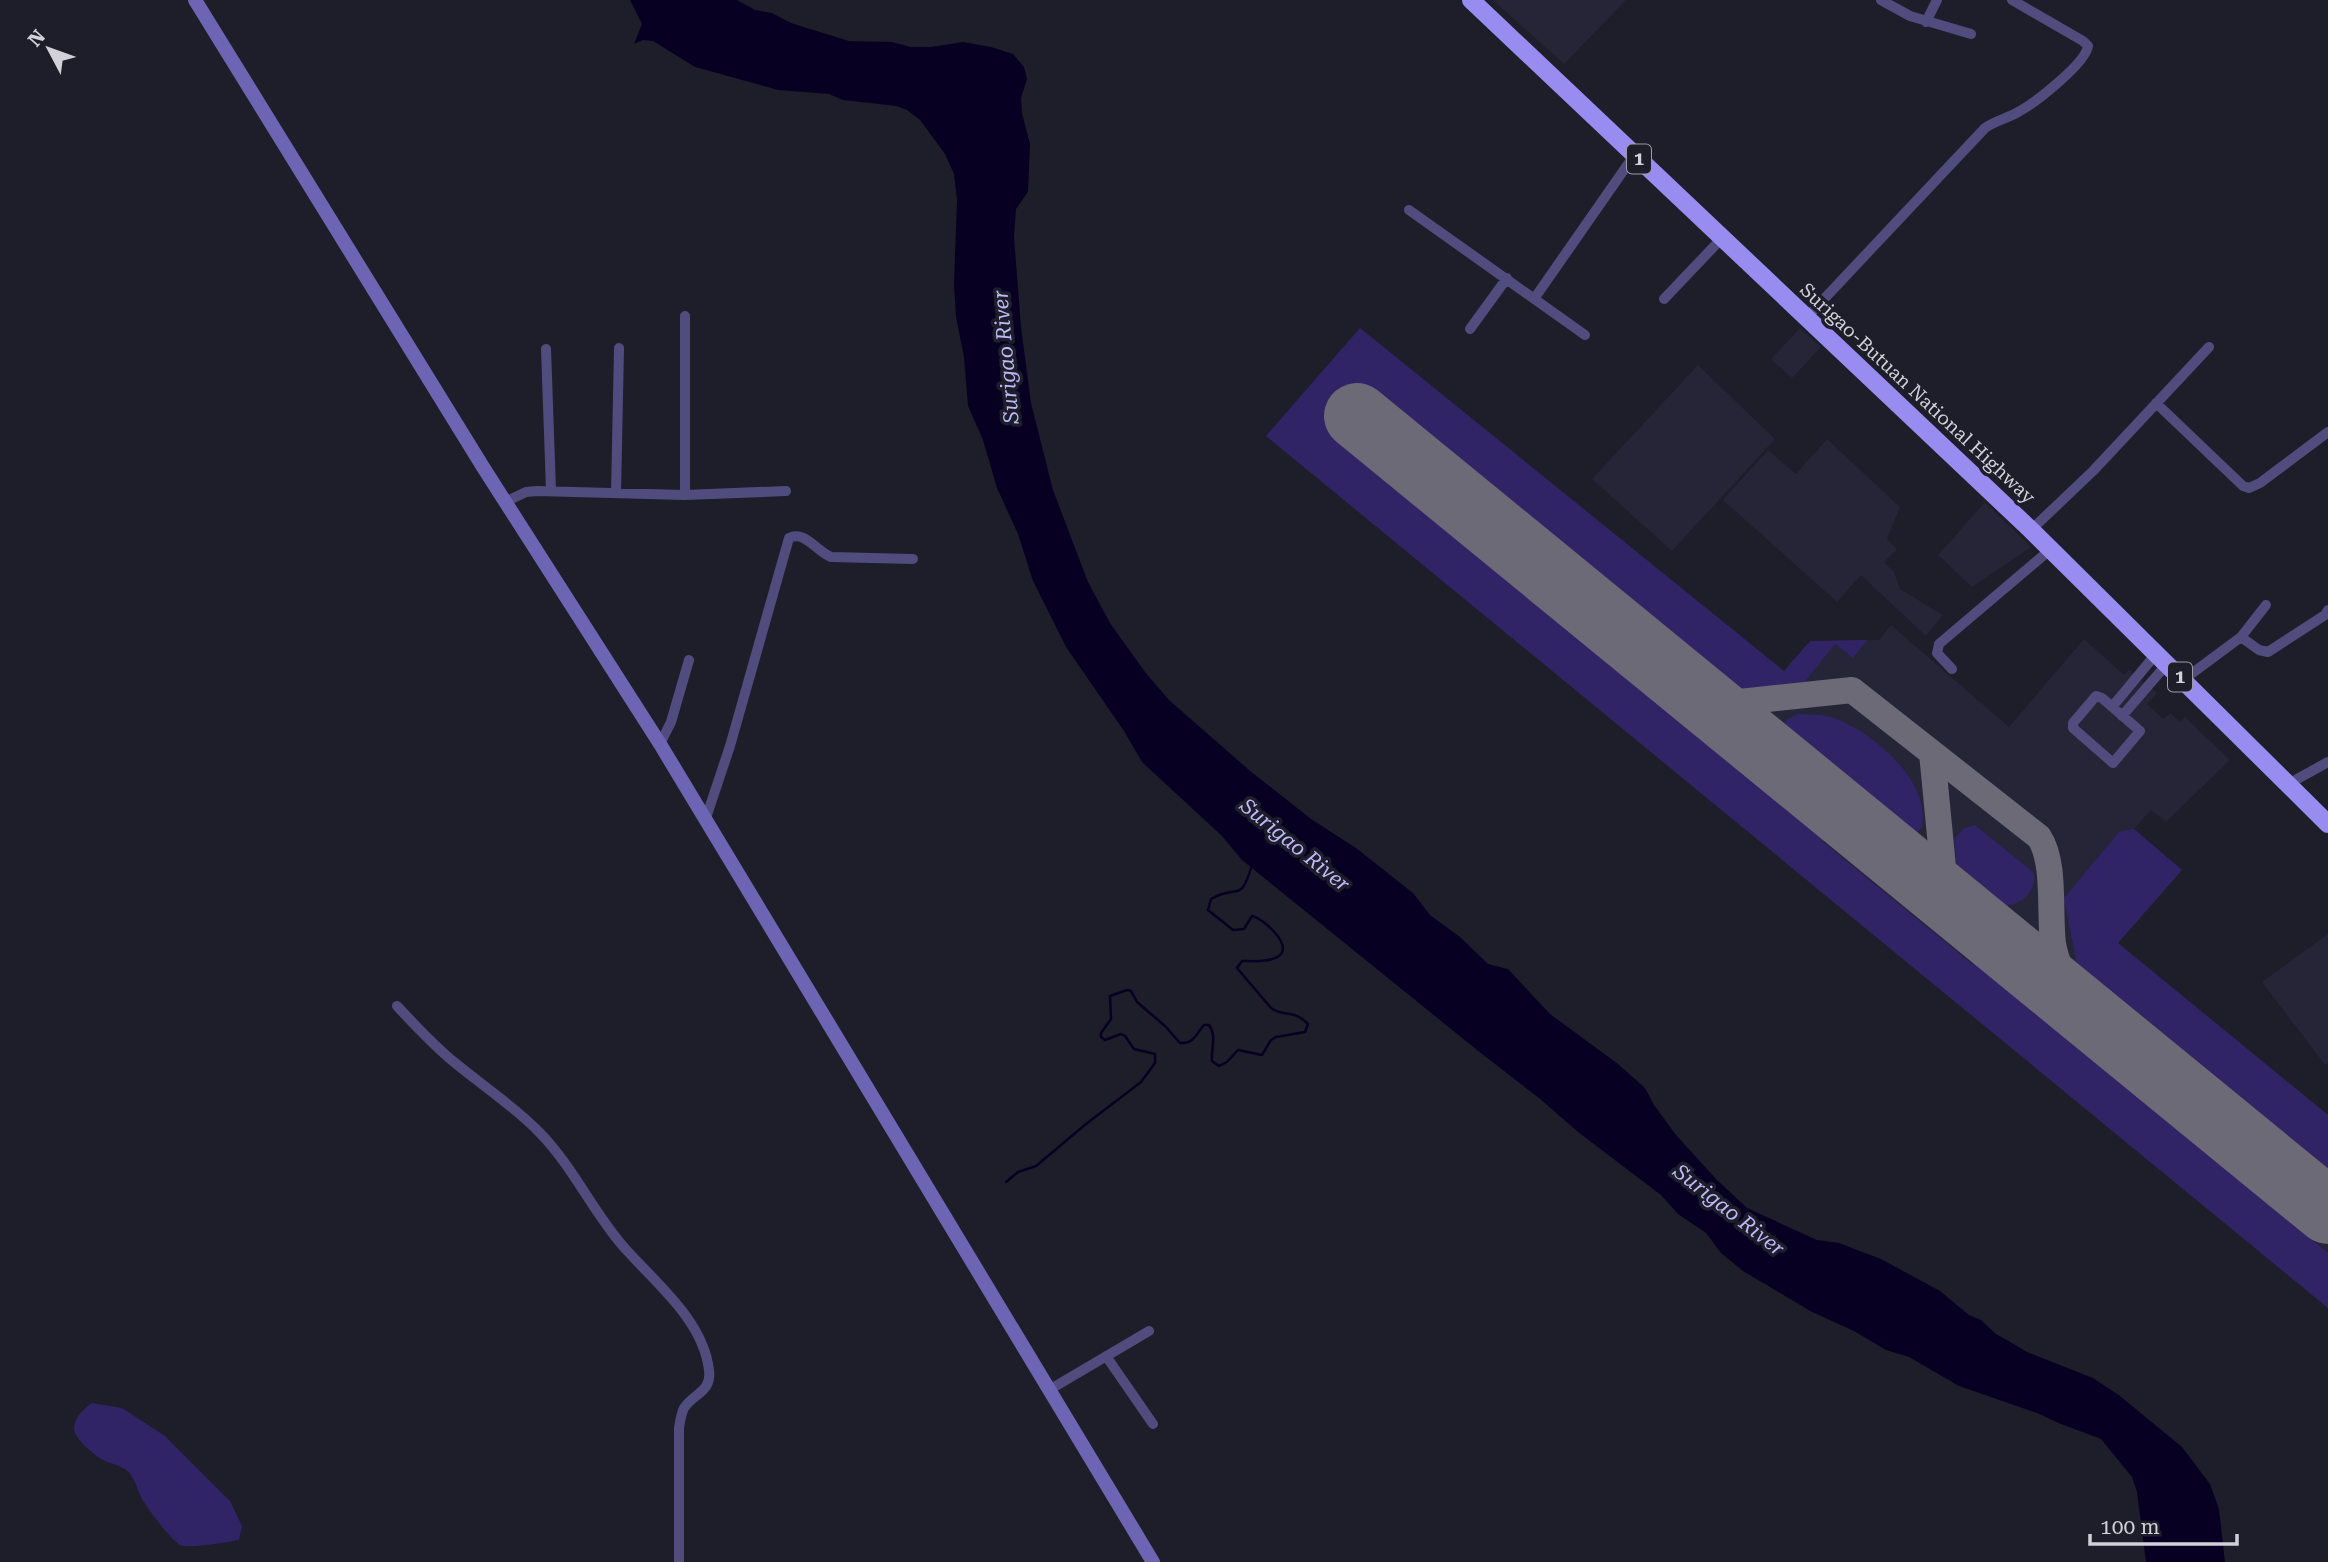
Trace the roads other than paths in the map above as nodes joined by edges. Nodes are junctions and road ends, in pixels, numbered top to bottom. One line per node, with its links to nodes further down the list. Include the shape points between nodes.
1 (195, 0): 27 (street)
2 (1471, 0): 8 (highway, Surigao-Butuan National Highway / 1)
3 (1881, 0): 6 (street)
4 (1937, 0): 6 (street)
5 (2012, 0): 15 (street, via 2083,41 2087,51 2023,110 1985,128)
6 (1926, 22): 7 (street)
7 (1971, 34)
8 (1635, 154): 10 (highway, Surigao-Butuan National Highway / 1); 12 (street)
9 (1409, 210): 11 (street)
10 (1723, 237): 13 (street); 15 (highway, Surigao-Butuan National Highway / 1)
11 (1507, 278): 12 (street); 16 (street)
12 (1534, 299): 17 (street)
13 (1664, 299)
14 (685, 316): 26 (street)
15 (1807, 317): 28 (highway, Surigao-Butuan National Highway / 1)
16 (1470, 330)
17 (1585, 335)
18 (2209, 347): 21 (street)
19 (619, 348): 25 (street)
20 (546, 349): 23 (street)
21 (2156, 403): 22 (street, via 2249,488); 28 (street)
22 (2328, 432)
23 (551, 491): 25 (street); 27 (street, via 526,492)
24 (786, 491): 26 (street)
25 (616, 493): 26 (street)
26 (685, 495)
27 (505, 502): 40 (street)
28 (2031, 530): 29 (highway, Surigao-Butuan National Highway / 1)
29 (2051, 549): 34 (highway, Surigao-Butuan National Highway / 1); 36 (street, via 1939,644 1937,653)
30 (913, 559): 43 (street, via 831,557 803,537 789,538)
31 (2266, 605): 33 (street)
32 (2328, 610): 33 (street, via 2273,650 2259,650)
33 (2241, 637): 37 (street)
34 (2161, 659): 37 (highway, Surigao-Butuan National Highway / 1); 38 (street); 39 (street)
35 (689, 660): 40 (street)
36 (1952, 669)
37 (2183, 680): 42 (highway, Surigao-Butuan National Highway / 1)
38 (2112, 707): 39 (street); 39 (street, via 2096,696 2073,723 2076,732 2113,763 2140,731)
39 (2122, 716)
40 (660, 744): 43 (street)
41 (2328, 762): 42 (street)
42 (2288, 784): 44 (highway, Surigao-Butuan National Highway / 1)
43 (705, 821): 48 (street)
44 (2328, 824)
45 (397, 1006): 50 (street, via 439,1049 542,1134 612,1232 701,1340 709,1381 684,1409 679,1428)
46 (1149, 1331): 47 (street)
47 (1106, 1356): 48 (street); 49 (street)
48 (1049, 1390): 51 (street)
49 (1153, 1424)
50 (679, 1562)
51 (1153, 1562)

